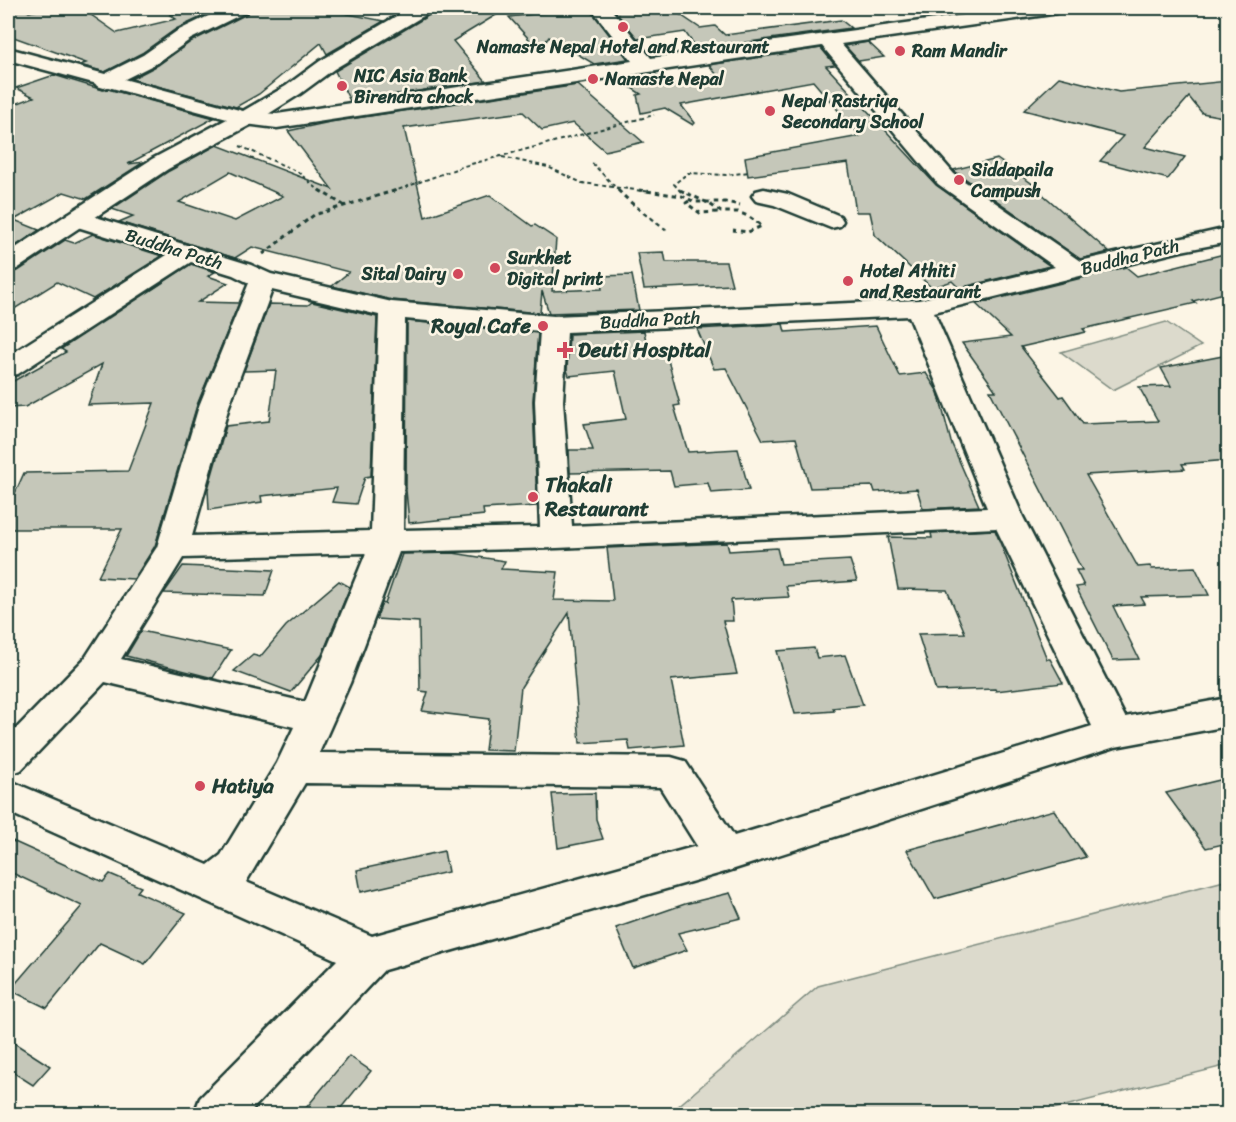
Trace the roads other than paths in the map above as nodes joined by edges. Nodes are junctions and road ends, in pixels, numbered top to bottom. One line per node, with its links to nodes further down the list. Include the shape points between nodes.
1 (239, 8): 9 (street)
2 (423, 8): 10 (street)
3 (600, 8): 8 (street)
4 (1052, 8): 5 (street)
5 (1021, 10): 6 (street)
6 (826, 39): 8 (street); 17 (street, via 946,179)
7 (11, 58): 9 (street)
8 (646, 65): 10 (street, via 277,121)
9 (105, 82): 10 (street)
10 (246, 118): 12 (street, via 160,164)
11 (764, 196): 13 (street)
12 (77, 219): 15 (street, Buddha Path); 16 (street)
13 (831, 221)
14 (1228, 235): 17 (street, Buddha Path)
15 (188, 253): 18 (street, Buddha Path); 22 (street)
16 (8, 264)
17 (1076, 270): 19 (street, Buddha Path)
18 (252, 275): 20 (street, Buddha Path); 26 (street)
19 (920, 308): 21 (street, Buddha Path); 23 (street)
20 (393, 310): 21 (street, Buddha Path); 25 (street)
21 (554, 324): 24 (street, via 549,401)
22 (8, 368)
23 (1008, 517): 24 (street); 30 (street)
24 (557, 537): 25 (street)
25 (387, 541): 26 (street); 29 (street)
26 (173, 547): 27 (street)
27 (98, 667): 29 (street); 31 (street)
28 (1228, 712): 30 (street)
29 (316, 718): 32 (street)
30 (1114, 733): 34 (street)
31 (8, 760)
32 (294, 768): 34 (street, via 671,772); 35 (street, via 236,867)
33 (8, 795): 35 (street)
34 (726, 855): 36 (street)
35 (213, 886): 36 (street)
36 (370, 955): 37 (street)
37 (217, 1114)

